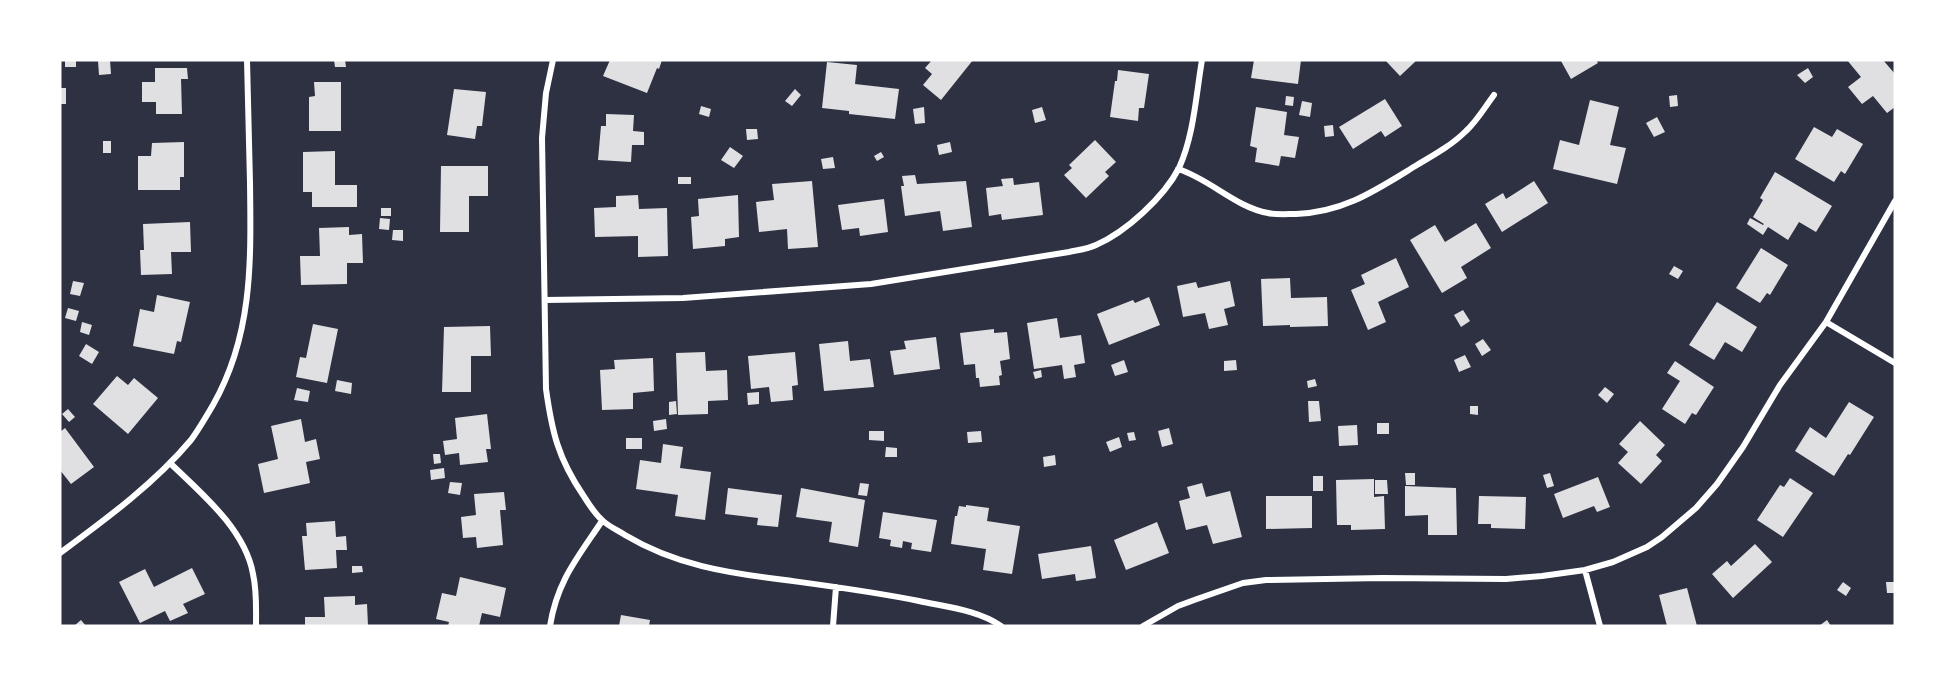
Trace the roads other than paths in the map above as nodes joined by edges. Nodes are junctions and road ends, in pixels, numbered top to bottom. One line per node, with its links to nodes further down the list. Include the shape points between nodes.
1 (247, 60): 10 (street, via 250,277 241,338 205,420)
2 (553, 60): 7 (street, via 542,138)
3 (1202, 60): 5 (street, via 1191,125)
4 (1494, 95): 5 (street, via 1467,131 1453,142 1384,186 1326,211 1269,214)
5 (1178, 169): 7 (street, via 1150,206 1130,224 1094,246 1069,252 871,284 683,298)
6 (1895, 201): 8 (street)
7 (545, 300): 11 (street, via 546,389 552,428 560,457)
8 (1827, 322): 9 (street); 13 (street, via 1780,385 1717,484 1696,508 1647,547)
9 (1895, 363)
10 (170, 463): 12 (street); 15 (street, via 219,511 239,541 253,572)
11 (602, 521): 14 (street, via 667,557 698,566); 16 (street, via 566,574)
12 (60, 553)
13 (1585, 570): 19 (street, via 1506,579 1266,580 1197,598); 20 (street)
14 (836, 587): 17 (street); 18 (street, via 967,611)
15 (256, 626)
16 (550, 626)
17 (833, 626)
18 (1001, 626)
19 (1143, 626)
20 (1600, 626)

